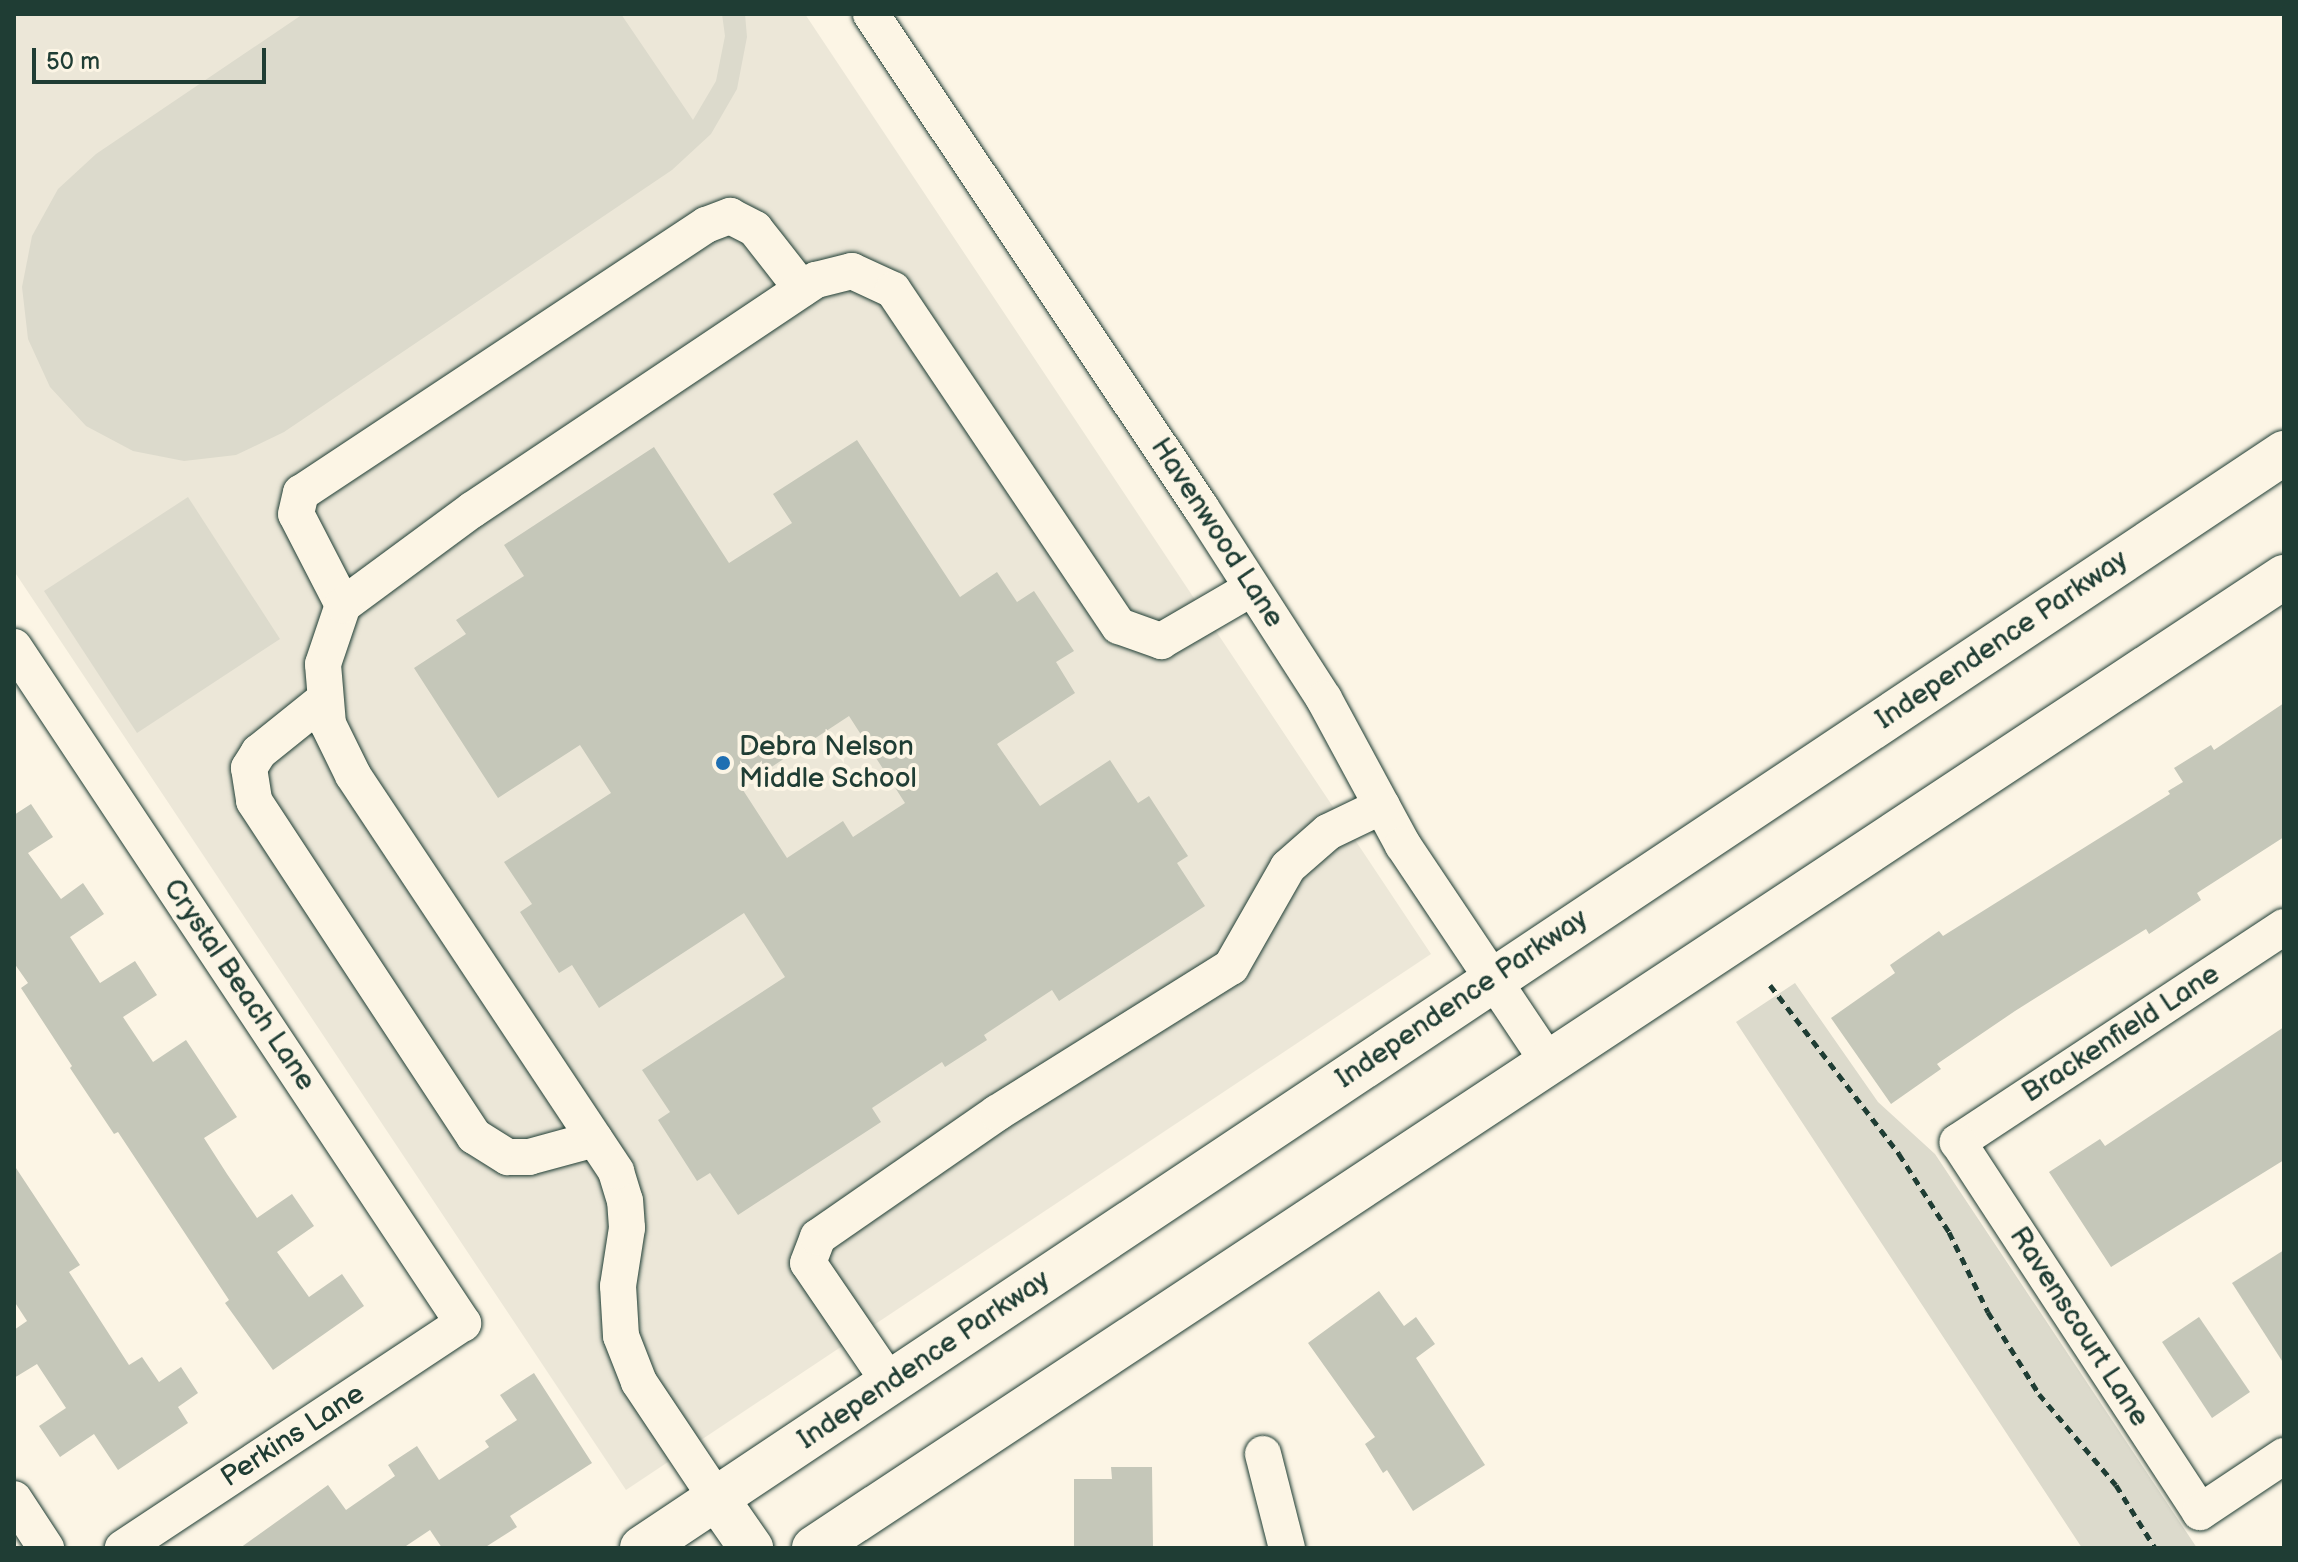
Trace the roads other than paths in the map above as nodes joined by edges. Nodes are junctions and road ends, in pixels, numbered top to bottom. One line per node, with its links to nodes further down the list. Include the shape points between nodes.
1 (871, 14): 5 (street, Havenwood Lane)
2 (802, 289): 5 (street, via 852,271 893,290 1119,626 1161,641); 6 (street, via 472,510); 6 (street, via 755,229 730,216 706,225 301,493 296,514)
3 (2284, 453): 11 (main road, Independence Parkway)
4 (2284, 577): 12 (main road)
5 (1252, 588): 9 (street, Havenwood Lane, via 1324,699)
6 (343, 605): 8 (street, via 323,664)
7 (14, 647): 15 (street, Crystal Beach Lane)
8 (325, 699): 13 (street, via 328,724 353,775); 13 (street, via 259,752 249,768 254,801 474,1136 508,1157 529,1157)
9 (1382, 806): 11 (street, Havenwood Lane); 16 (street, via 1328,832 1288,867 1231,967 997,1113 818,1237 808,1263)
10 (2284, 927): 14 (street, Brackenfield Lane)
11 (1492, 979): 12 (street, Havenwood Lane); 16 (main road, Independence Parkway)
12 (1548, 1062): 25 (main road)
13 (595, 1139): 20 (street, via 616,1171 625,1201 627,1228 618,1286 621,1336 639,1382)
14 (1958, 1142): 18 (street, Ravenscourt Lane, via 2200,1512)
15 (463, 1323): 22 (street, Perkins Lane)
16 (890, 1383): 20 (main road, Independence Parkway)
17 (1263, 1454): 26 (street)
18 (2284, 1456)
19 (14, 1499): 21 (street)
20 (717, 1499): 23 (main road, Independence Parkway); 24 (main road)
21 (46, 1548)
22 (123, 1548)
23 (642, 1548)
24 (751, 1548)
25 (814, 1548)
26 (1287, 1548)

